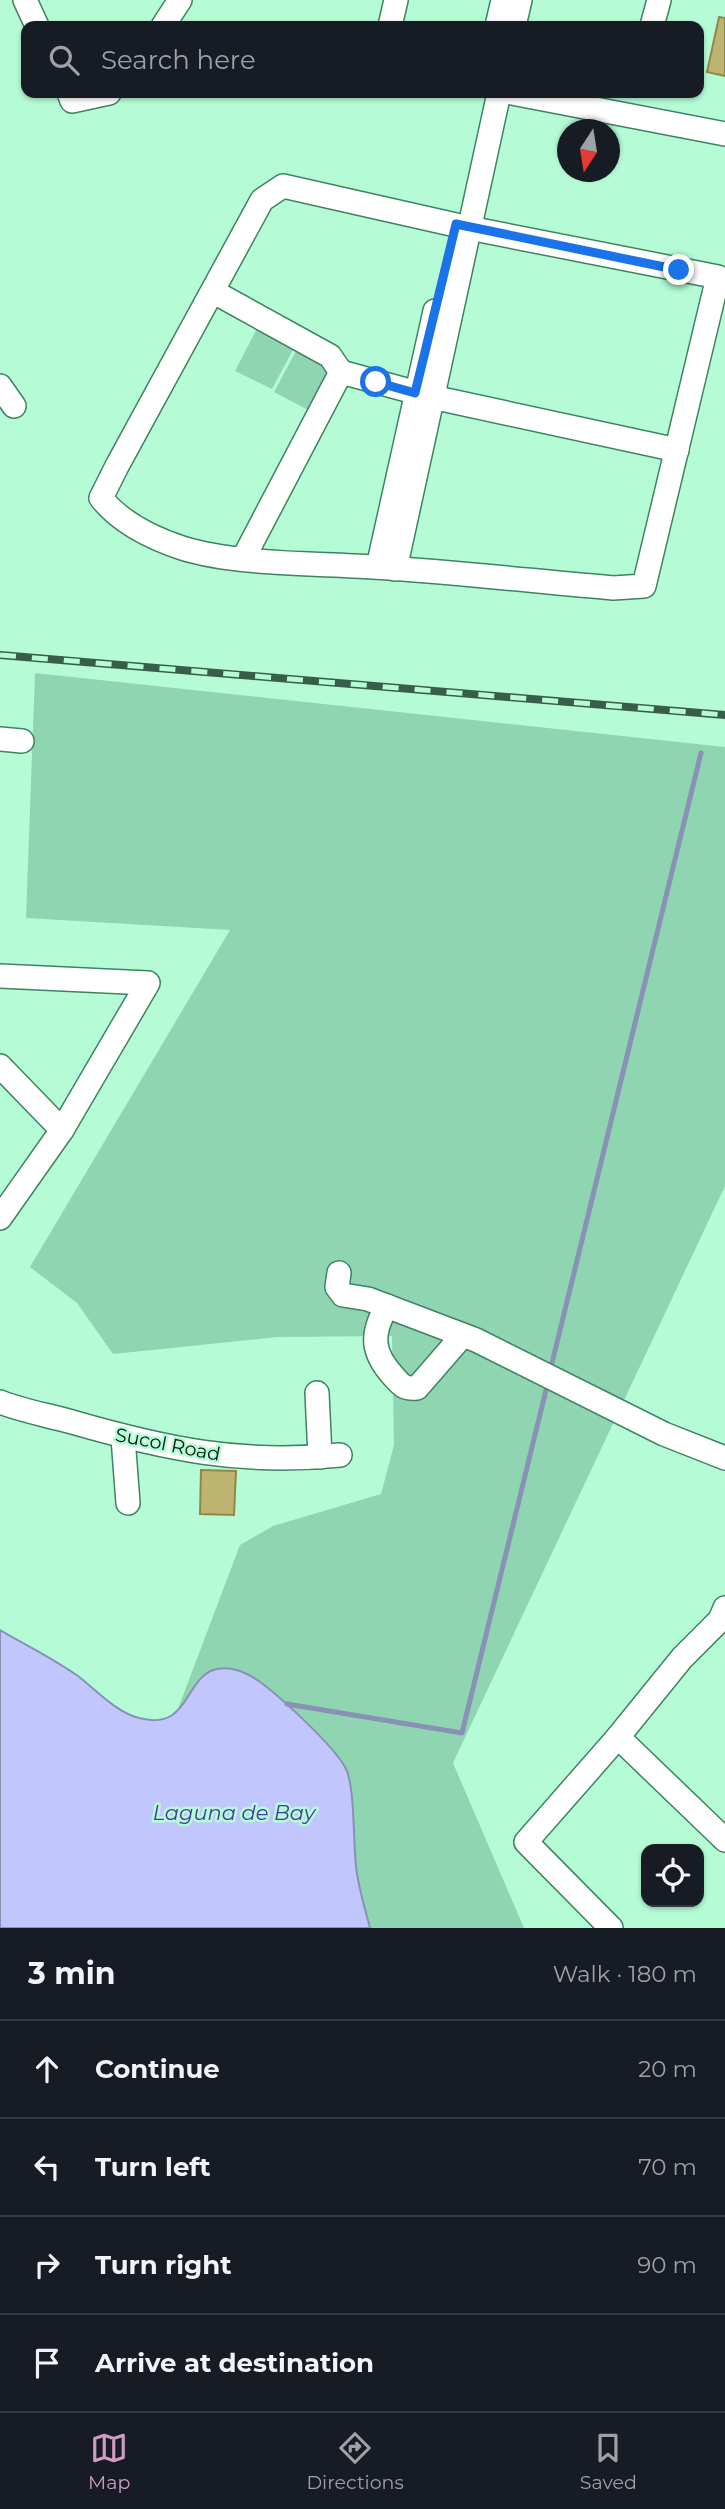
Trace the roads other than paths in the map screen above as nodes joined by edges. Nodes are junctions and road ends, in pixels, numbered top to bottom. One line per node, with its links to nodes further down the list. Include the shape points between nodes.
1 (25, 0): 7 (street)
2 (180, 0): 8 (street)
3 (396, 0): 9 (street)
4 (503, 0): 10 (street)
5 (520, 0): 11 (street)
6 (659, 0): 12 (street)
7 (35, 21)
8 (166, 21)
9 (391, 21)
10 (498, 21)
11 (515, 21)
12 (653, 21)
13 (482, 98): 18 (street)
14 (498, 98): 18 (street)
15 (567, 98): 16 (street)
16 (633, 104): 17 (street)
17 (725, 134)
18 (462, 226): 19 (street, via 283,186 262,200); 22 (street); 24 (street, via 718,277)
19 (214, 292): 20 (street, via 330,356); 25 (street, via 101,498 111,511 140,530 182,548)
20 (341, 372): 22 (street); 25 (street)
21 (0, 386): 23 (street)
22 (424, 395): 24 (street); 26 (street)
23 (14, 406)
24 (677, 450): 26 (street, via 644,586 613,588)
25 (243, 559): 26 (street)
26 (386, 568)
27 (0, 976): 29 (street, via 148,983)
28 (0, 1066): 29 (street)
29 (62, 1130): 30 (street)
30 (0, 1218)
31 (340, 1273): 32 (street, via 337,1287 344,1295)
32 (387, 1306): 33 (street); 33 (street, via 377,1326 377,1353 408,1389 417,1388)
33 (463, 1335): 37 (street, via 664,1434)
34 (317, 1393): 36 (street, Sucol Road, via 330,1456 222,1456)
35 (0, 1402): 36 (street, Sucol Road)
36 (123, 1438): 38 (street)
37 (725, 1458)
38 (128, 1503)
39 (723, 1617): 40 (street, via 682,1658)
40 (618, 1737): 41 (street); 42 (street, via 526,1842)
41 (725, 1840)
42 (611, 1928)

